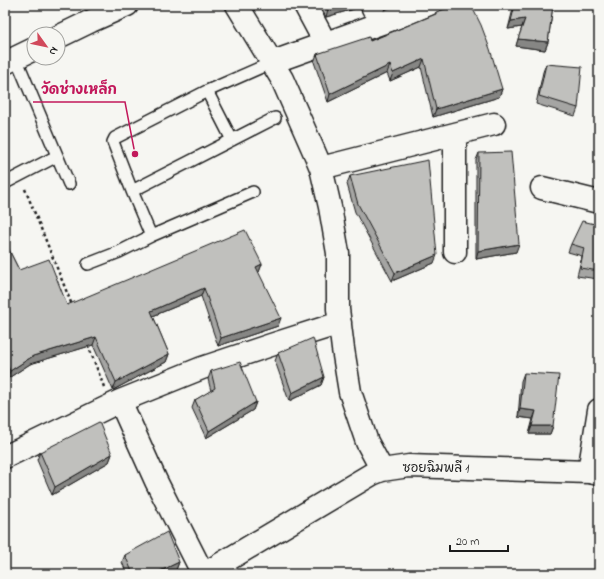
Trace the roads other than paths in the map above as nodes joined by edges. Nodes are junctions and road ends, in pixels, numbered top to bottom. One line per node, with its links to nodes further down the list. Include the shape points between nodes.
1 (127, 5): 5 (street)
2 (237, 5): 8 (street)
3 (305, 5): 6 (street)
4 (432, 5): 8 (street)
5 (66, 33)
6 (320, 33)
7 (18, 57): 14 (lane)
8 (273, 62): 9 (lane); 15 (street)
9 (207, 91): 13 (lane); 19 (lane, via 115,138 113,142)
10 (275, 118): 13 (lane)
11 (494, 124): 12 (street)
12 (455, 134): 15 (street); 23 (street)
13 (232, 140): 19 (lane)
14 (57, 156): 16 (lane); 17 (lane)
15 (321, 168): 25 (street, via 338,253)
16 (5, 183)
17 (69, 184)
18 (542, 188): 21 (street)
19 (132, 191): 22 (lane)
20 (253, 192): 22 (lane)
21 (599, 202)
22 (151, 236): 24 (lane)
23 (455, 252)
24 (88, 264)
25 (340, 323): 26 (street, via 202,368); 29 (street, via 350,392 367,442)
26 (116, 404): 28 (street); 31 (street)
27 (599, 410): 30 (street)
28 (5, 457)
29 (382, 470): 30 (street, ซอยฉิมพลี 1, via 409,466); 31 (street, ซอยฉิมพลี 1)
30 (594, 473)
31 (204, 574)

